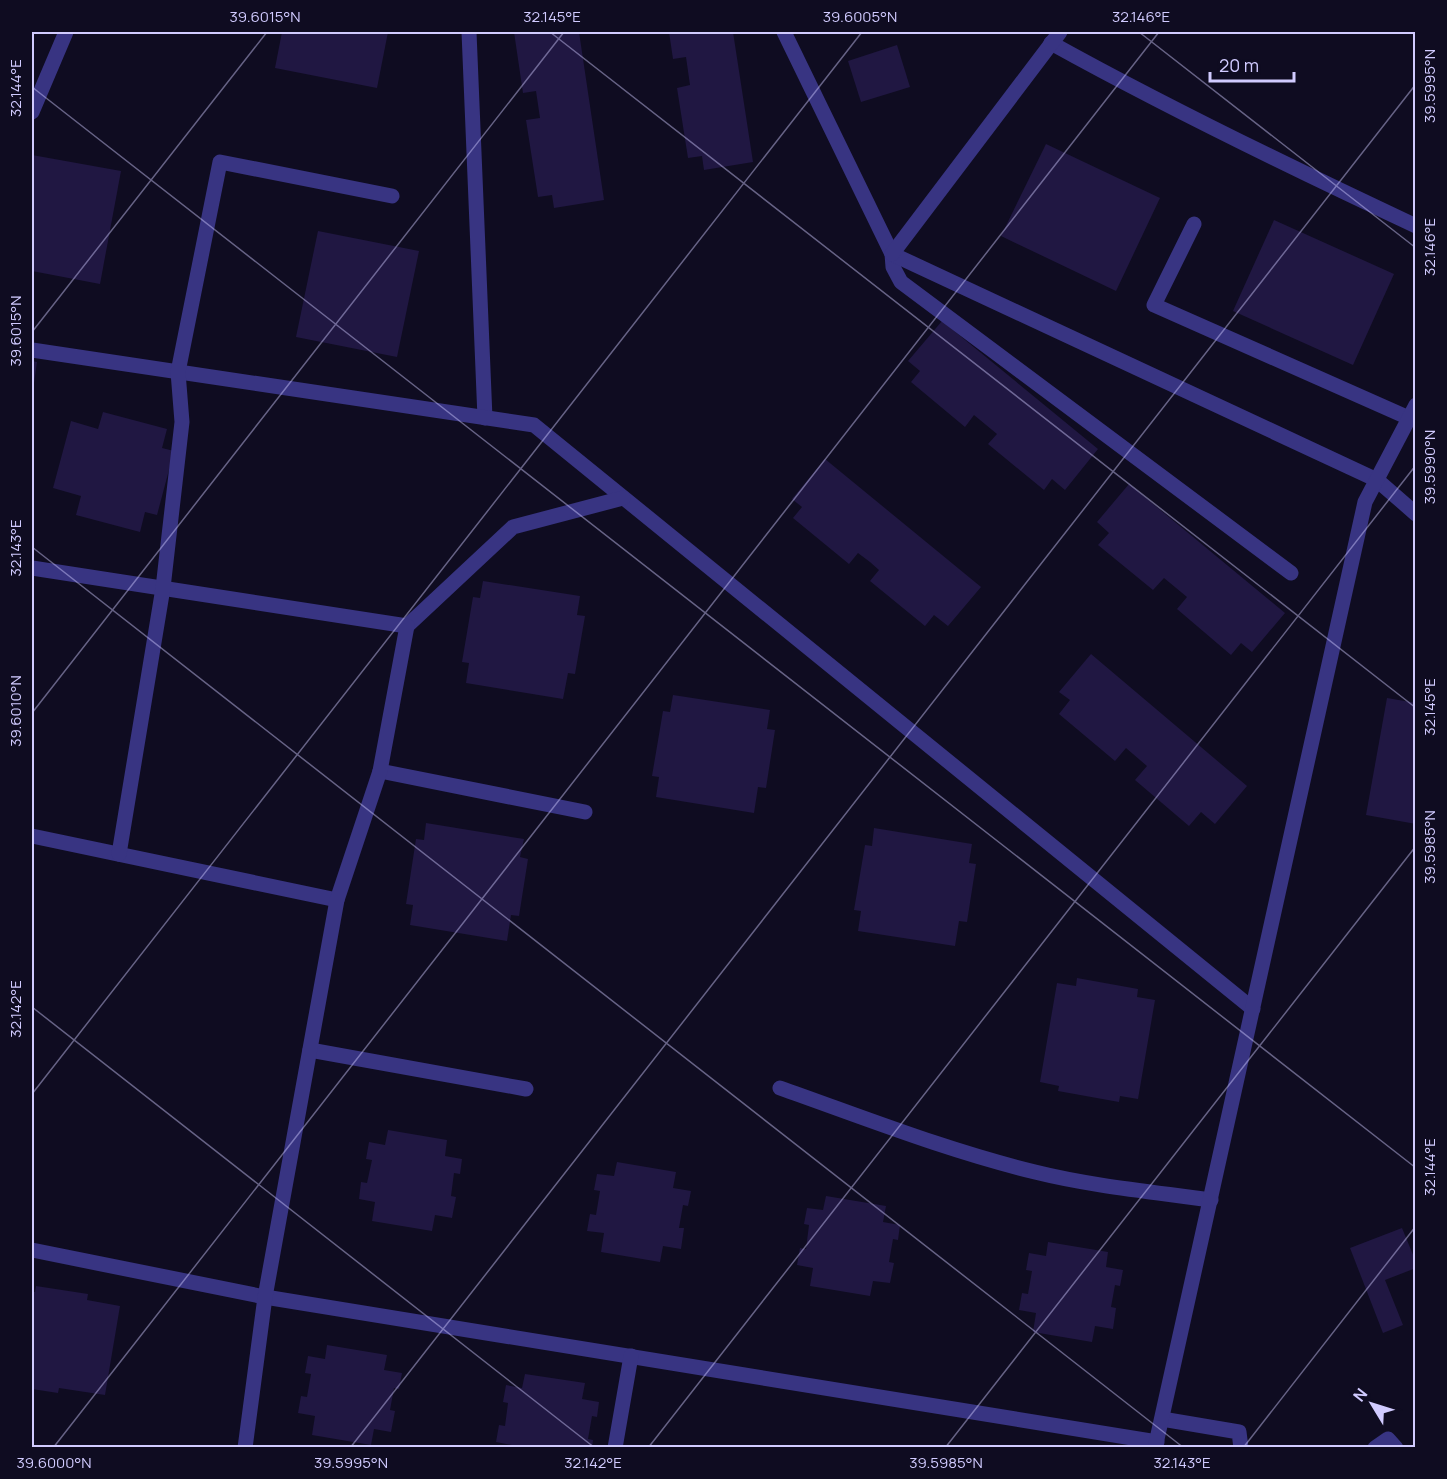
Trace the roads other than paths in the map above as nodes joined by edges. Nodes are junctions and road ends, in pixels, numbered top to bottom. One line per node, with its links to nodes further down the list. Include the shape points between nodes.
1 (66, 32): 5 (street)
2 (469, 32): 13 (street)
3 (784, 32): 9 (street)
4 (1055, 37): 8 (street, via 1102,71); 9 (street)
5 (32, 112)
6 (392, 196): 11 (street, via 220,162)
7 (1194, 224): 12 (street, via 1154,305)
8 (1416, 226)
9 (892, 254): 14 (street); 18 (street, via 893,267 901,282)
10 (32, 350): 11 (street)
11 (177, 372): 13 (street); 19 (street, via 182,422)
12 (1412, 412): 14 (street)
13 (485, 418): 15 (street, via 534,425)
14 (1377, 480): 16 (street); 26 (street, via 1365,502)
15 (623, 498): 20 (street, via 513,526); 26 (street)
16 (1416, 514)
17 (32, 568): 19 (street)
18 (1291, 573)
19 (163, 588): 20 (street); 24 (street)
20 (407, 626): 21 (street)
21 (380, 771): 22 (street); 25 (street)
22 (585, 812)
23 (32, 836): 24 (street)
24 (119, 854): 25 (street)
25 (337, 900): 27 (street)
26 (1253, 1010): 30 (street)
27 (310, 1050): 29 (street); 32 (street)
28 (780, 1088): 30 (street, via 936,1144 1036,1173)
29 (526, 1089)
30 (1211, 1200): 34 (street)
31 (32, 1250): 32 (street)
32 (265, 1297): 33 (street); 36 (street)
33 (631, 1356): 35 (street); 37 (street)
34 (1162, 1419): 35 (street); 38 (street, via 1239,1432)
35 (1156, 1445)
36 (245, 1448)
37 (615, 1448)
38 (1241, 1448)
39 (1375, 1448): 40 (street, via 1388,1439)
40 (1396, 1448)

